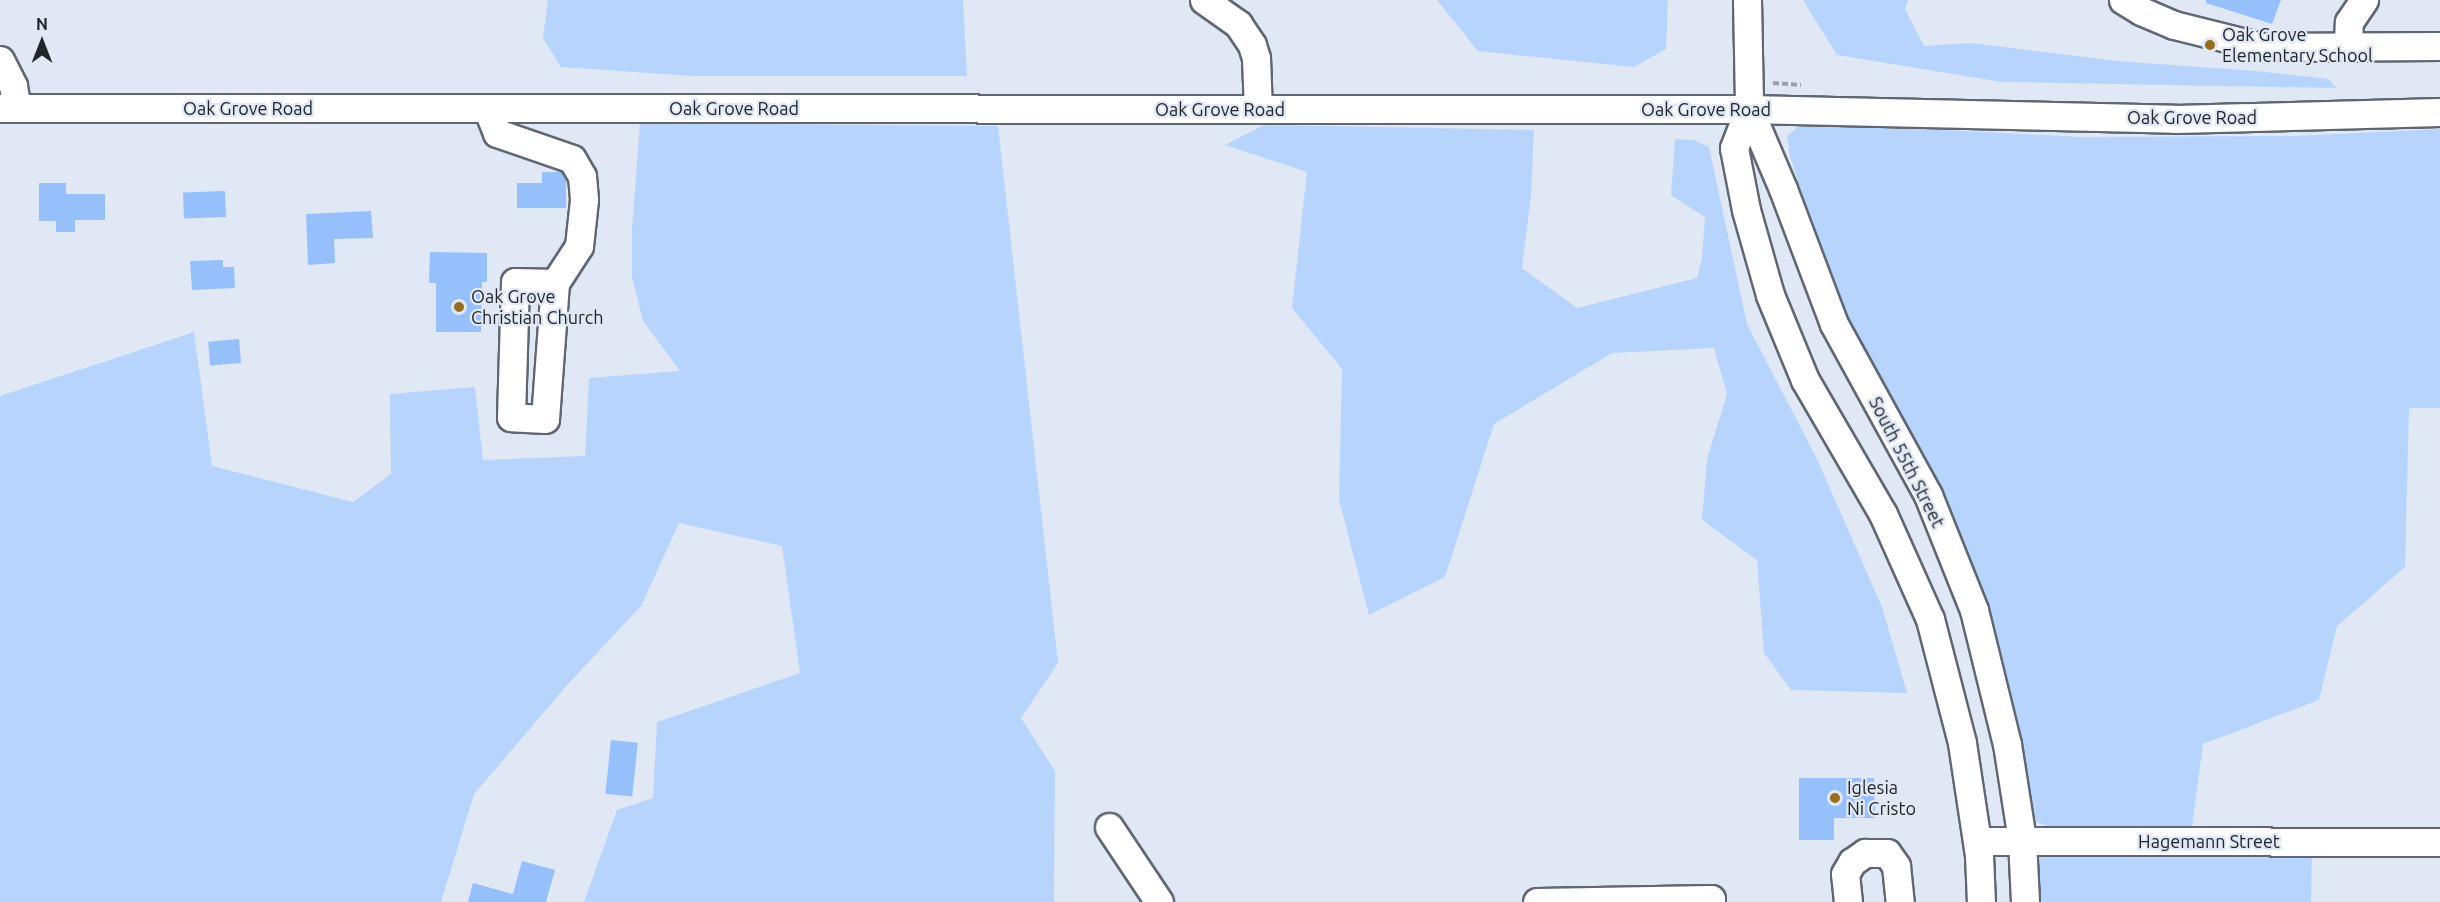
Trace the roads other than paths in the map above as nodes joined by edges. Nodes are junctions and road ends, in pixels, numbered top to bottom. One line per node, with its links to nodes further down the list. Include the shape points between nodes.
1 (1204, 0): 10 (street, via 1238,24 1252,45)
2 (1747, 0): 11 (street, South 55th Street)
3 (2123, 0): 5 (street, via 2174,25 2262,47)
4 (2364, 0): 5 (street, via 2349,22)
5 (2348, 45): 6 (street)
6 (2440, 46)
7 (0, 60): 8 (street, via 13,86)
8 (8, 108): 9 (street, Oak Grove Road)
9 (488, 108): 10 (street, Oak Grove Road); 13 (street, via 497,133 572,159 582,176 584,200 579,246)
10 (1258, 109): 11 (street, Oak Grove Road)
11 (1749, 109): 12 (street, Oak Grove Road, via 2175,118); 15 (street, South 55th Street, via 1834,324 1928,495 1974,610 2007,744); 16 (street, South 55th Street, via 1734,148 1746,210 1770,295 1805,380 1883,514 1930,620 1962,743)
12 (2440, 112)
13 (555, 283): 13 (street, via 544,419 511,417 515,282)
14 (1109, 827): 20 (street)
15 (2022, 840): 16 (street, Hagemann Street); 17 (street, Hagemann Street); 24 (street, South 55th Street)
16 (1977, 841): 23 (street, South 55th Street)
17 (2440, 842)
18 (1711, 900): 19 (street)
19 (1537, 901)
20 (1159, 902)
21 (1848, 902): 22 (street, via 1845,874 1852,862 1865,853 1887,853 1896,866)
22 (1900, 902)
23 (1981, 902)
24 (2025, 902)

